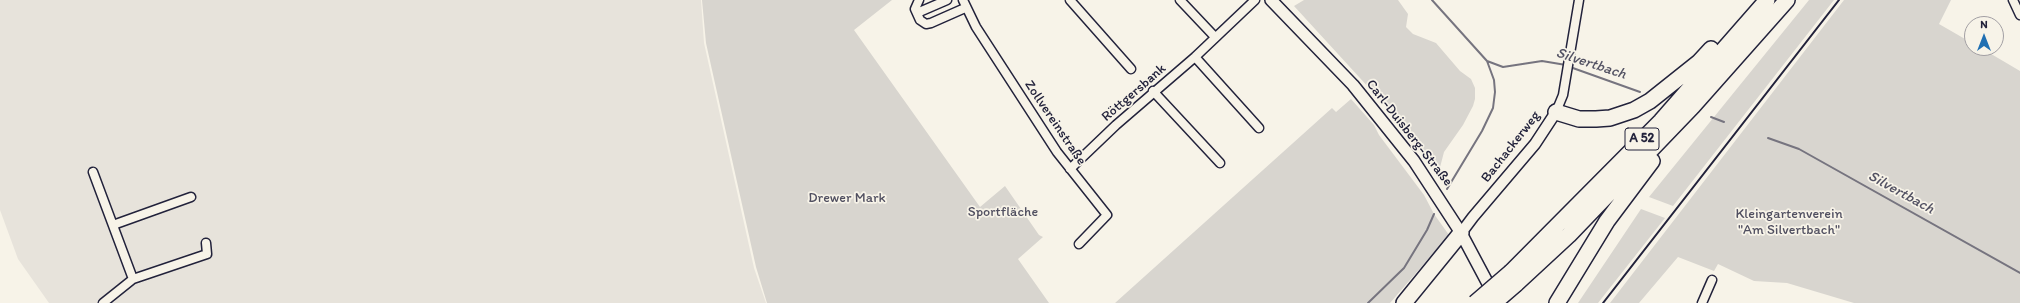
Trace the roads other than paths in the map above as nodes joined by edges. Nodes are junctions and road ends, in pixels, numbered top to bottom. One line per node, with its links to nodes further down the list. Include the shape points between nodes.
1 (919, 0): 13 (street, via 915,9)
2 (947, 0): 13 (street)
3 (1070, 0): 17 (street)
4 (1180, 0): 15 (street)
5 (1255, 0): 15 (street, Röttgersbank)
6 (1272, 0): 27 (main road, Carl-Duisberg-Straße, via 1384,121 1421,170)
7 (1579, 0): 20 (street, Bachackerweg, via 1563,95)
8 (1757, 0): 20 (highway, via 1699,62 1650,101 1634,110 1610,118 1596,119 1579,119)
9 (1767, 0): 30 (highway, A 52, via 1660,121)
10 (1787, 0): 19 (highway, A 52)
11 (2013, 0): 14 (street)
12 (964, 4): 13 (street, Zollvereinstraße, via 931,23 922,22); 23 (street, Zollvereinstraße, via 979,32)
13 (917, 13)
14 (2020, 16)
15 (1215, 37): 16 (street, Röttgersbank)
16 (1195, 57): 18 (street, Röttgersbank); 21 (street)
17 (1131, 69)
18 (1153, 92): 22 (street); 23 (street, Röttgersbank)
19 (1693, 106): 30 (highway, A 52, via 1569,235); 37 (highway, via 1686,122 1640,175 1607,221)
20 (1556, 112): 27 (street, Bachackerweg, via 1535,144)
21 (1259, 128)
22 (1220, 163)
23 (1070, 169): 29 (street, Zollvereinstraße, via 1107,215)
24 (93, 172): 26 (street)
25 (191, 197): 26 (street)
26 (113, 225): 31 (street)
27 (1461, 233): 34 (highway); 36 (main road, Carl-Duisberg-Straße)
28 (206, 243): 31 (street, via 207,254)
29 (1079, 244)
30 (1514, 278): 35 (highway, A 52, bridge); 36 (highway, A 52, bridge)
31 (133, 279): 33 (street)
32 (1712, 280): 38 (street)
33 (103, 303)
34 (1404, 303)
35 (1475, 303)
36 (1496, 303)
37 (1557, 303)
38 (1702, 303)

